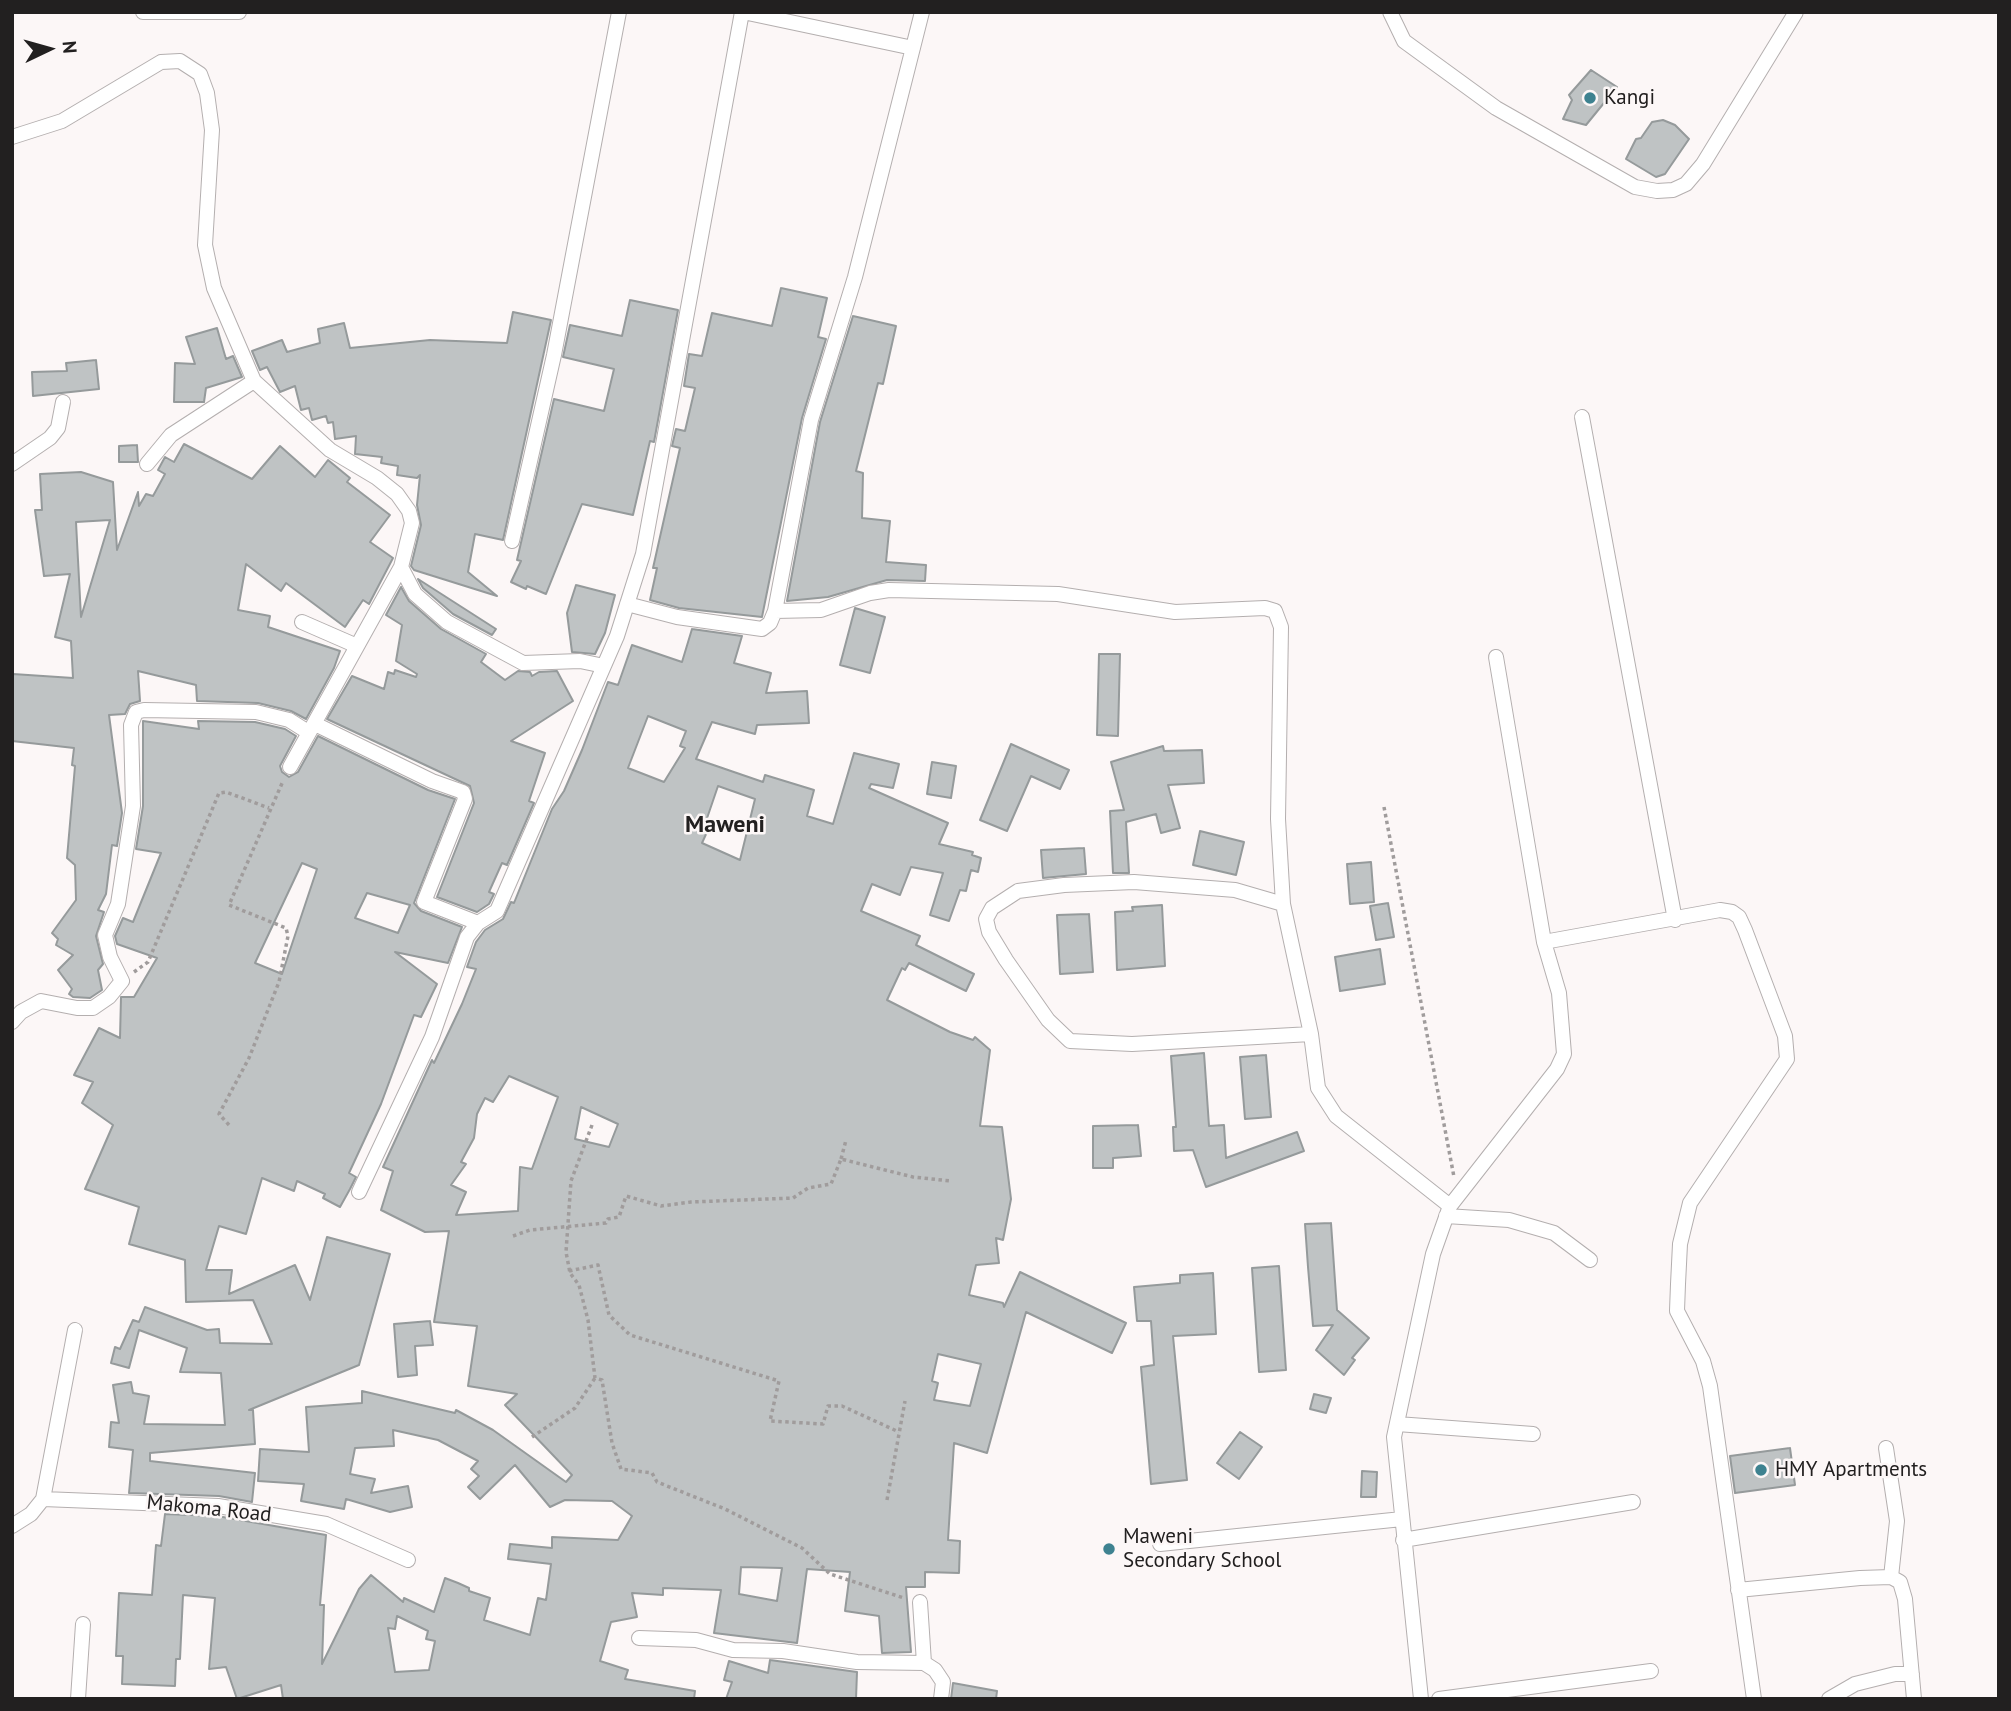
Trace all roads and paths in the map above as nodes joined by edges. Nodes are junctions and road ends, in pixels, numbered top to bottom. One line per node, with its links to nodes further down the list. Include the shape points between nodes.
1 (143, 12): 2 (street)
2 (239, 12)
3 (619, 12): 15 (street, via 554,355)
4 (742, 12): 8 (street); 17 (street, via 643,554)
5 (922, 12): 8 (street)
6 (1390, 12): 7 (street, via 1404,41 1496,108 1635,187 1657,191 1686,184 1703,164)
7 (1796, 12)
8 (913, 48): 18 (street, via 855,277 811,420)
9 (12, 136): 10 (street, via 62,121 161,62 180,61 200,74 212,130 205,245 214,288)
10 (254, 382): 14 (street, via 171,435); 16 (street, via 330,450 397,494 412,523)
11 (63, 402): 13 (street, via 58,428 50,438)
12 (1582, 417): 28 (street)
13 (12, 464)
14 (147, 464)
15 (512, 541)
16 (401, 566): 20 (street); 22 (street, via 415,594 447,622 489,647 523,663 580,661)
17 (627, 604): 18 (street, via 677,617 762,629); 22 (street)
18 (775, 611): 27 (street, via 821,610 889,590 1058,594 1175,612 1275,611 1281,627 1278,819)
19 (302, 622): 20 (street)
20 (357, 646): 23 (street)
21 (1496, 657): 30 (street)
22 (604, 666): 29 (street, via 497,911)
23 (312, 728): 24 (street); 29 (street, via 464,793 424,902); 31 (street, via 256,712 136,712 131,725 133,806 118,904 105,936)
24 (290, 767): 26 (path)
25 (1384, 807): 40 (path)
26 (269, 808): 31 (path, via 219,793 148,962); 34 (path, via 229,905 286,928 288,936 279,982 219,1114)
27 (1283, 904): 33 (street); 33 (street, via 1235,890 1134,882 1064,884 1018,891 992,908 986,919 1006,960 1048,1020 1070,1041 1132,1044)
28 (1675, 920): 30 (street); 62 (street, via 1720,910 1739,917 1785,1036 1787,1059 1690,1203 1680,1244 1677,1311 1703,1361 1710,1386)
29 (478, 923): 39 (street, via 467,937 432,1037)
30 (1545, 942): 40 (street, via 1559,993 1564,1054)
31 (122, 981): 32 (street, via 93,1008 41,1001)
32 (12, 1022)
33 (1311, 1034): 40 (street, via 1318,1088 1336,1116)
34 (229, 1125)
35 (592, 1125): 41 (path, via 571,1181)
36 (846, 1140): 37 (path)
37 (841, 1158): 38 (path, via 913,1177); 41 (path, via 831,1184 808,1188 793,1198 661,1206 626,1196 619,1217)
38 (951, 1181)
39 (359, 1192)
40 (1451, 1206): 43 (street, via 1554,1233); 48 (street, via 1433,1254)
41 (569, 1228): 42 (path, via 530,1230); 44 (path)
42 (513, 1236)
43 (1590, 1260)
44 (569, 1271): 46 (path, via 579,1285 588,1320); 49 (path, via 598,1265 609,1315 630,1335 779,1381 770,1421 822,1424 828,1406 842,1406)
45 (75, 1330): 53 (street)
46 (596, 1378): 51 (path, via 575,1408); 63 (path, via 602,1380 621,1469 652,1473 657,1482 761,1527 802,1548 830,1574)
47 (905, 1401): 49 (path)
48 (1397, 1424): 50 (street); 56 (street, via 1394,1437)
49 (900, 1432): 54 (path)
50 (1533, 1434)
51 (533, 1437)
52 (1886, 1448): 61 (street, via 1897,1521)
53 (43, 1499): 57 (street); 60 (street, Makoma Road, via 218,1506 326,1524)
54 (887, 1500)
55 (1633, 1502): 58 (street)
56 (1402, 1519): 58 (street); 59 (street)
57 (12, 1526)
58 (1403, 1540): 71 (street)
59 (1160, 1544)
60 (408, 1560)
61 (1891, 1577): 62 (street); 68 (street, via 1899,1582 1905,1599)
62 (1738, 1590): 73 (street)
63 (920, 1602): 66 (street)
64 (83, 1624): 69 (street)
65 (639, 1638): 66 (street, via 696,1640 733,1650 783,1651 857,1662)
66 (924, 1662): 70 (street, via 943,1682)
67 (1651, 1671): 72 (street)
68 (1912, 1674): 74 (street, via 1855,1684); 75 (street)
69 (78, 1699)
70 (941, 1699)
71 (1421, 1699)
72 (1439, 1699)
73 (1754, 1699)
74 (1829, 1699)
75 (1914, 1699)

